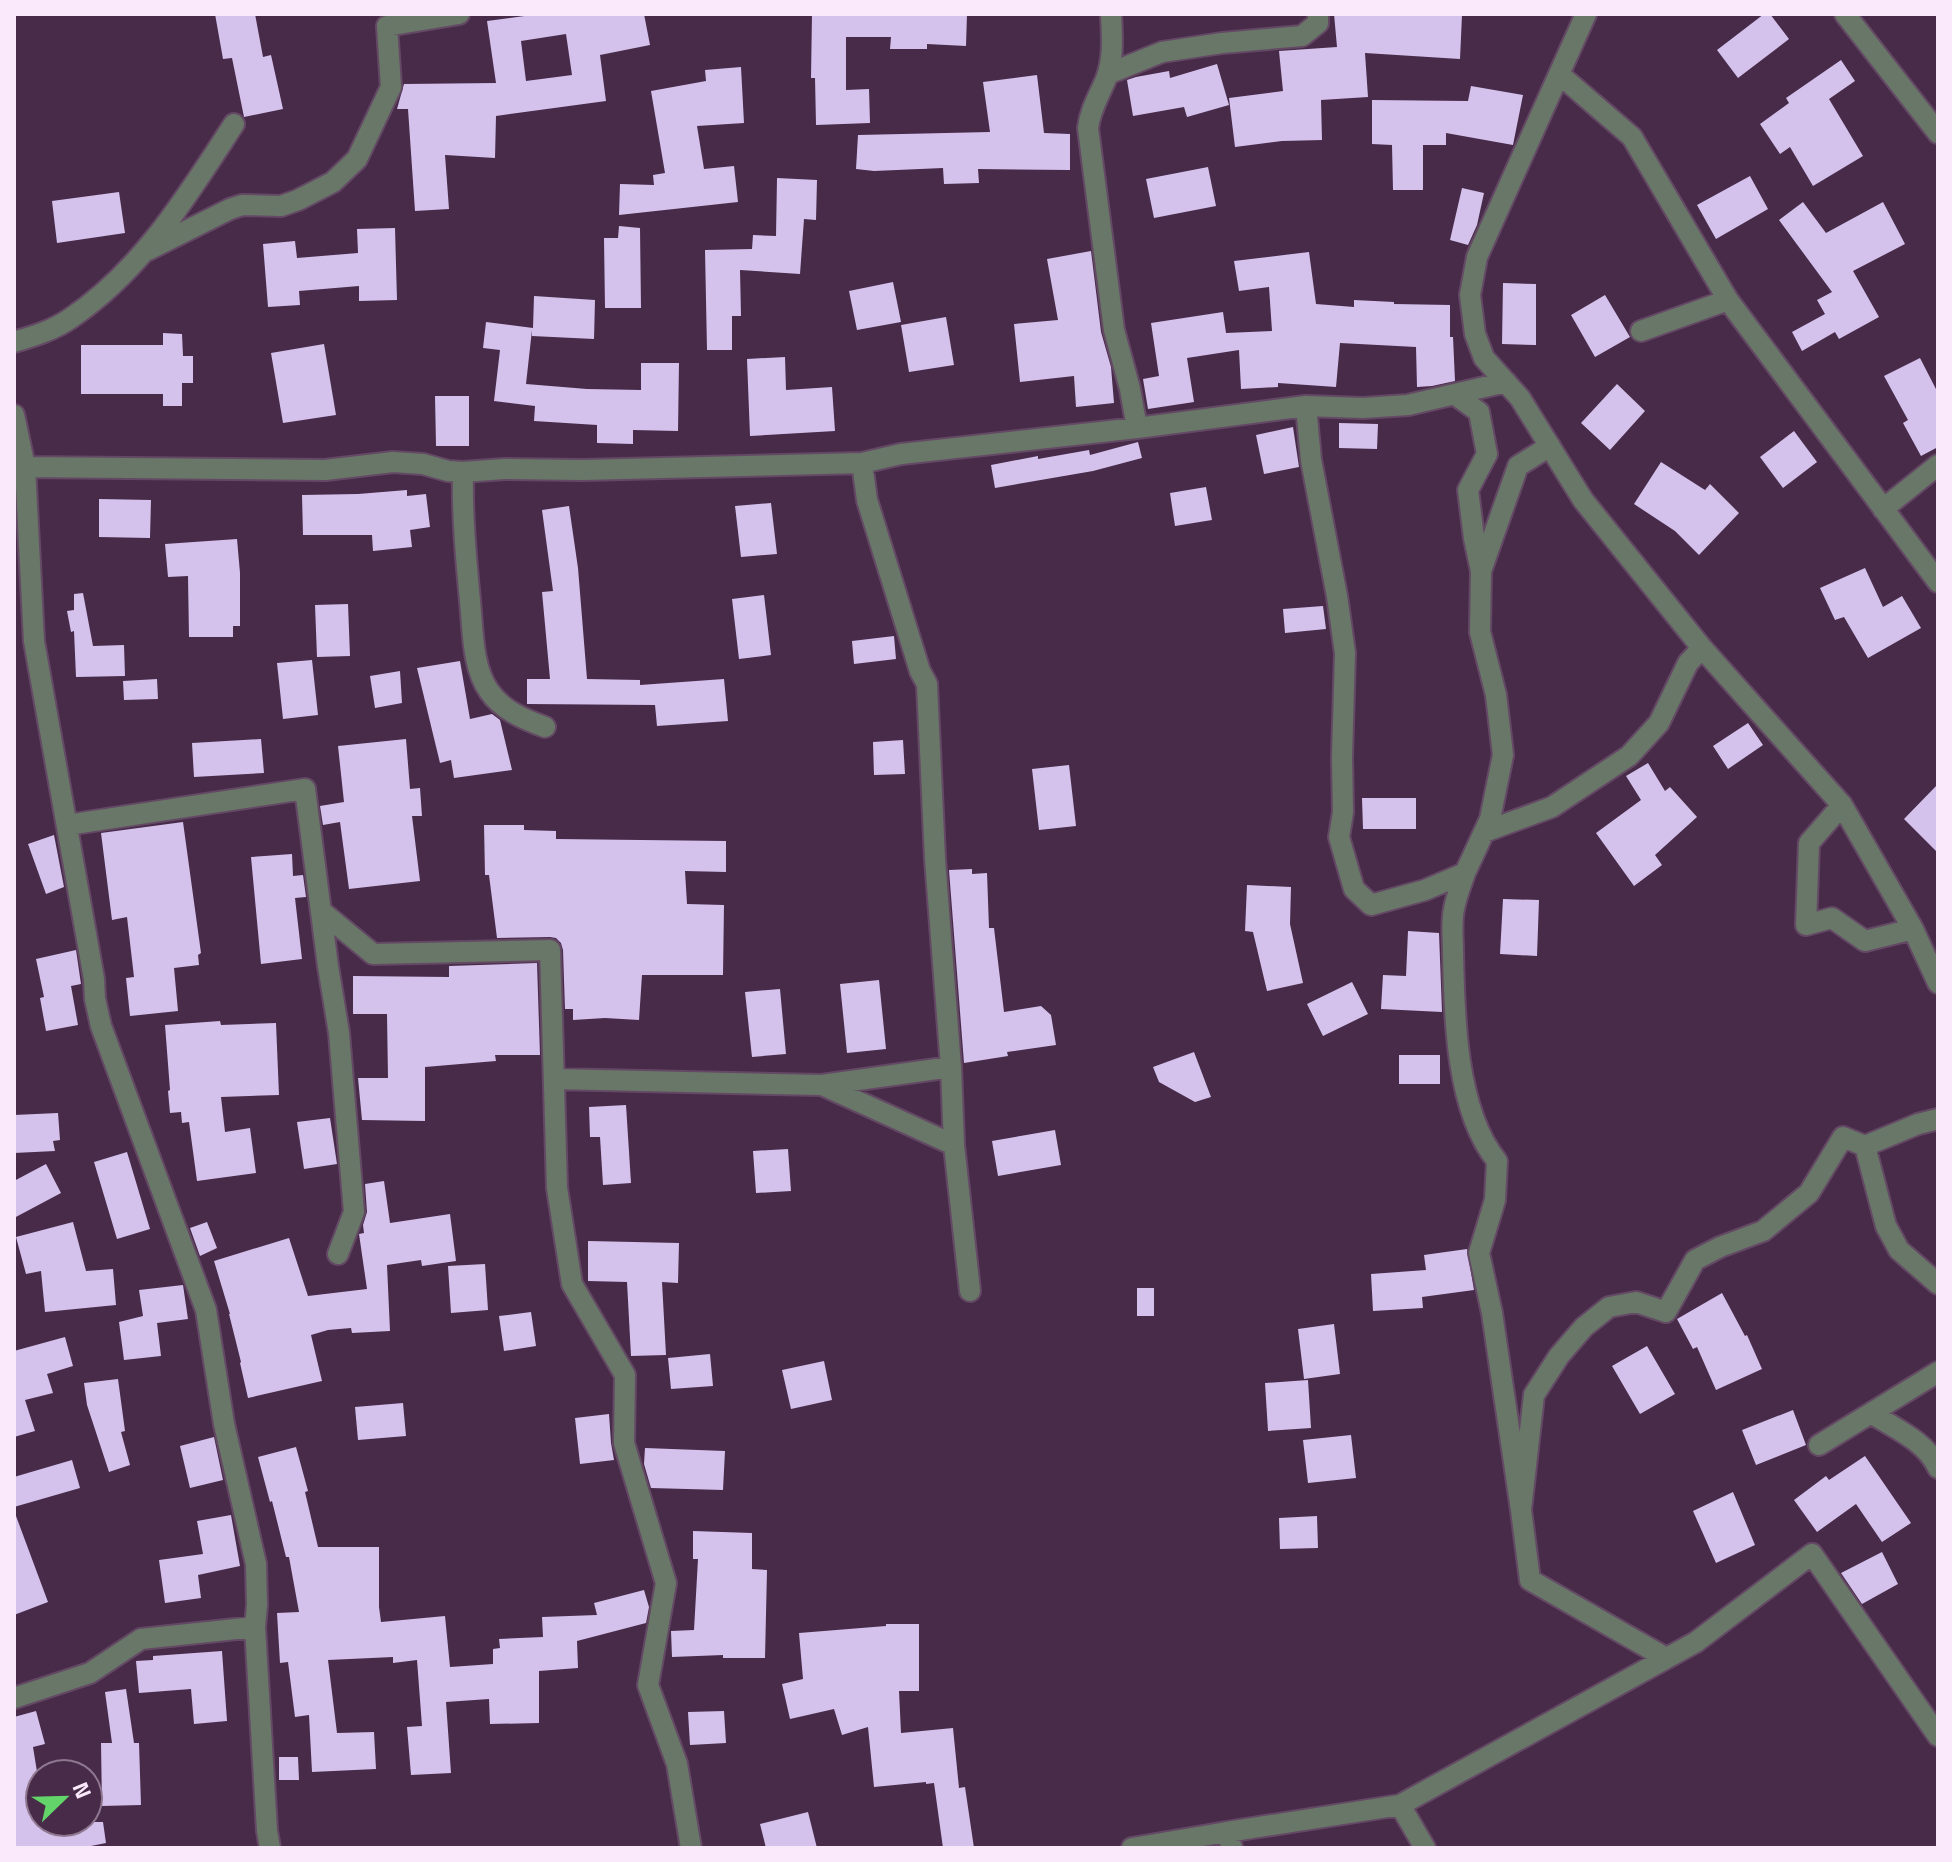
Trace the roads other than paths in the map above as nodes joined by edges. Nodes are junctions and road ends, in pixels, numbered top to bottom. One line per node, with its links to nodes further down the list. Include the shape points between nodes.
1 (459, 14): 10 (street, via 387,26 391,87 357,159 333,182 281,206 230,209)
2 (1111, 14): 6 (street)
3 (1318, 14): 6 (street, via 1318,23 1302,36 1162,52)
4 (1586, 14): 7 (street)
5 (1845, 14): 9 (street)
6 (1108, 74): 18 (street, via 1088,128 1114,330)
7 (1559, 74): 11 (street, via 1632,137); 14 (street, via 1477,257 1470,295 1484,358)
8 (234, 124): 10 (street)
9 (1938, 133)
10 (148, 250): 13 (street, via 70,319)
11 (1728, 300): 12 (street); 24 (street)
12 (1641, 331)
13 (14, 342)
14 (1506, 382): 15 (street); 19 (street)
15 (1454, 394): 16 (street, via 1408,405); 25 (street, via 1479,412 1485,436 1487,454 1468,490)
16 (1306, 406): 18 (street); 32 (street, via 1345,653 1339,837 1354,889 1371,905)
17 (14, 415): 22 (street)
18 (1137, 428): 20 (street, via 901,454)
19 (1550, 446): 25 (street, via 1518,466); 27 (street, via 1583,500)
20 (862, 463): 23 (street); 36 (street, via 867,500 927,684)
21 (1938, 465): 24 (street)
22 (25, 467): 23 (street, via 325,470 393,462); 30 (street, via 34,641)
23 (463, 472): 28 (street, via 481,677 508,711)
24 (1883, 509): 26 (street)
25 (1481, 571): 31 (street, via 1480,632 1496,695 1503,755)
26 (1938, 582)
27 (1702, 648): 29 (street); 31 (street, via 1688,663 1659,723 1629,756 1552,807)
28 (545, 727)
29 (1842, 805): 34 (street); 34 (street, via 1809,843 1806,925 1832,918 1865,941)
30 (67, 825): 33 (street, via 305,789); 50 (street, via 101,1026 206,1310 224,1424 256,1564)
31 (1484, 832): 32 (street)
32 (1465, 873): 49 (street, via 1453,910 1457,1034 1468,1101 1497,1161 1495,1200 1479,1253)
33 (321, 911): 37 (street, via 373,954 550,950); 42 (street, via 339,1033 354,1212)
34 (1913, 929): 35 (street)
35 (1938, 983)
36 (951, 1067): 38 (street); 40 (street)
37 (554, 1079): 38 (street); 57 (street, via 557,1188 572,1284 625,1375 624,1443 666,1583 648,1685 677,1764)
38 (822, 1085): 40 (street)
39 (1938, 1119): 41 (street)
40 (954, 1145): 44 (street)
41 (1865, 1146): 43 (street, via 1886,1226 1899,1250); 49 (street, via 1843,1137 1809,1193 1763,1231 1695,1260 1666,1312 1636,1302 1609,1307 1584,1327 1534,1395)
42 (338, 1254)
43 (1938, 1284)
44 (970, 1291)
45 (1938, 1372): 46 (street)
46 (1871, 1413): 47 (street); 48 (street, via 1914,1439)
47 (1819, 1445)
48 (1938, 1468)
49 (1521, 1510): 51 (street, via 1530,1580)
50 (255, 1627): 52 (street, via 141,1639 90,1673); 56 (street)
51 (1666, 1658): 53 (street, via 1696,1642 1812,1554); 54 (street)
52 (14, 1698)
53 (1938, 1736)
54 (1400, 1805): 55 (street); 59 (street)
55 (1230, 1840): 58 (street)
56 (270, 1848)
57 (691, 1848)
58 (1132, 1848)
59 (1425, 1848)

